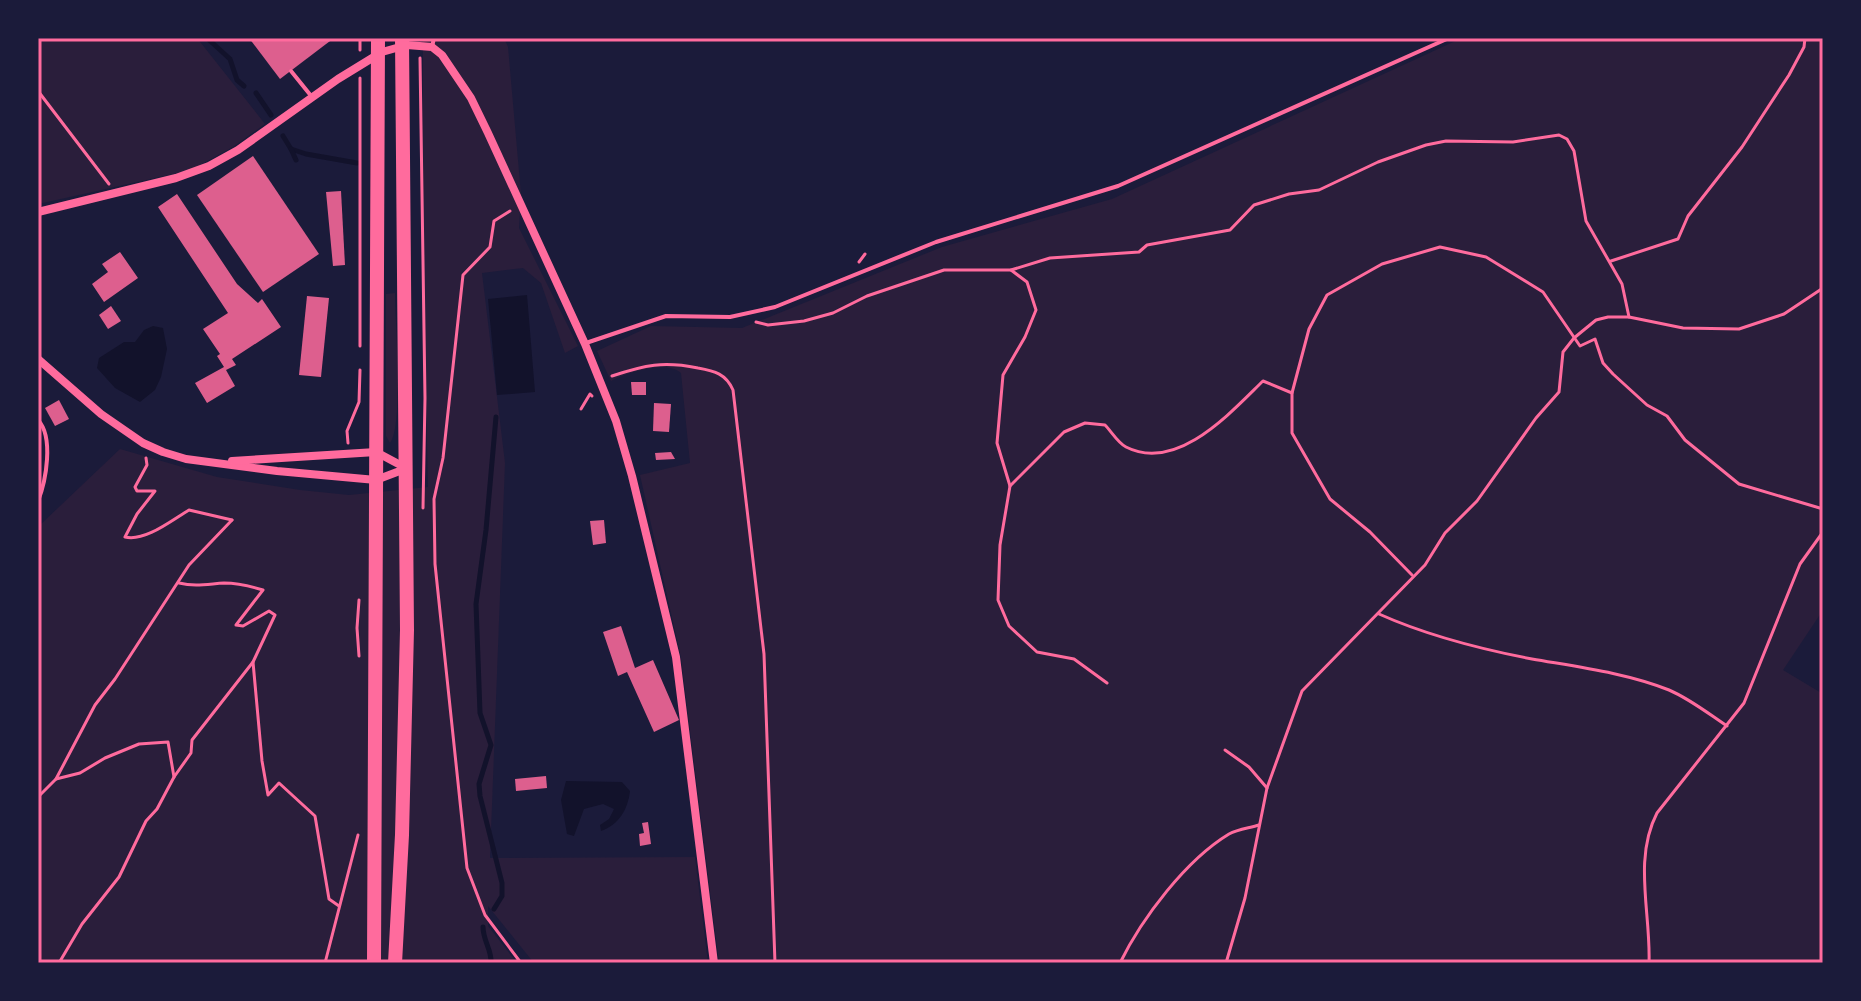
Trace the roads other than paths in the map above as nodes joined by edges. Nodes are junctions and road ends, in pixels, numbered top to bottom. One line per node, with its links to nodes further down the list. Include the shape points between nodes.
1 (378, 38): 11 (main road)
2 (402, 38): 13 (main road)
3 (1449, 38): 8 (lane, via 1118,186 936,242 775,307 730,317 666,316)
4 (433, 42): 6 (street, via 382,52); 8 (street, via 471,98)
5 (291, 71): 6 (lane)
6 (312, 97): 7 (street, via 209,166)
7 (38, 212)
8 (585, 344): 18 (street, via 632,476 676,657)
9 (38, 359): 12 (street, via 143,443 186,459)
10 (38, 420): 15 (lane, via 46,429 47,480)
11 (376, 452): 12 (street); 13 (street); 14 (main road)
12 (212, 462): 14 (street)
13 (407, 468): 14 (street); 17 (main road, via 405,723)
14 (376, 480): 16 (main road)
15 (38, 501)
16 (374, 963)
17 (395, 963)
18 (714, 963)

